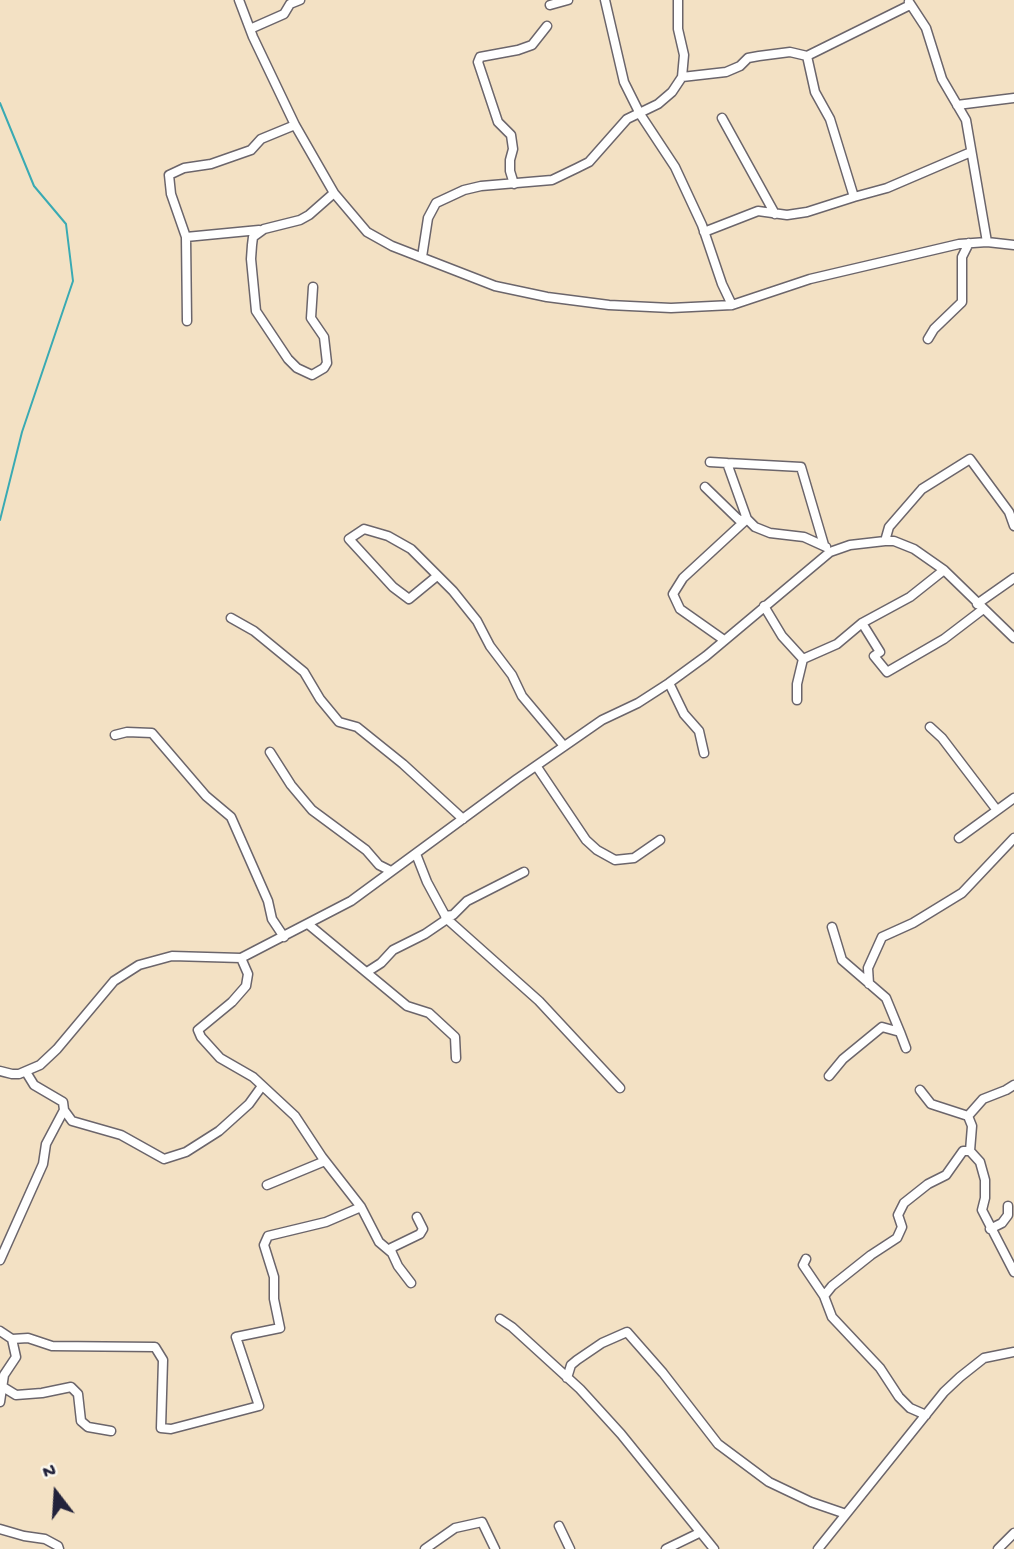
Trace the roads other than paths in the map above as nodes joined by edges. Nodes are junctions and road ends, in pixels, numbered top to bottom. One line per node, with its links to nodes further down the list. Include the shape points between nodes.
1 (239, 0): 9 (street)
2 (300, 0): 9 (street, via 290,4 284,15)
3 (568, 0): 7 (street)
4 (605, 0): 14 (street, via 620,71)
5 (678, 0): 11 (street)
6 (909, 2): 10 (street); 13 (street, via 926,28 942,79)
7 (550, 5)
8 (547, 26): 18 (street, via 532,45 480,57 478,62 498,122 511,135)
9 (250, 29): 16 (street)
10 (807, 56): 11 (street, via 790,52 759,56 726,72); 20 (street, via 815,92 830,119)
11 (682, 77): 14 (street, via 672,92)
12 (1014, 98): 13 (street)
13 (957, 105): 17 (street, via 966,120)
14 (640, 114): 18 (street, via 627,119 589,162 552,180); 23 (street, via 675,167)
15 (722, 118): 21 (street)
16 (295, 125): 19 (street); 24 (street, via 261,139 251,150 169,175)
17 (971, 152): 20 (street); 25 (street)
18 (514, 184): 28 (street, via 464,190 436,203 428,218)
19 (334, 193): 22 (street, via 300,220); 28 (street, via 367,232)
20 (854, 197): 21 (street, via 807,212)
21 (775, 214): 23 (street, via 758,211)
22 (264, 229): 24 (street); 29 (street, via 253,237 252,245 256,311 288,359 312,376 327,363 324,337 311,318)
23 (704, 232): 30 (street)
24 (186, 237): 31 (street)
25 (988, 242): 26 (street); 27 (street)
26 (969, 243): 30 (street, via 862,265); 32 (street, via 962,257 962,302)
27 (1014, 245)
28 (422, 257): 30 (street, via 495,286 547,297 671,308)
29 (313, 287)
30 (732, 304)
31 (187, 321)
32 (928, 339)
33 (710, 461): 34 (street)
34 (727, 463): 36 (street); 39 (street, via 801,467)
35 (705, 487): 36 (street, via 739,520)
36 (747, 519): 39 (street, via 771,533 804,537); 48 (street, via 683,578 673,594 680,609)
37 (1014, 526): 38 (street, via 1009,512 970,459 922,489 889,527)
38 (885, 541): 39 (street); 40 (street, via 914,549)
39 (827, 549): 43 (street)
40 (944, 570): 44 (street); 46 (street, via 910,597)
41 (437, 576): 41 (street, via 409,599 349,539 363,529 388,536 411,549); 54 (street, via 477,621 522,696)
42 (1014, 578): 44 (street)
43 (764, 606): 48 (street); 49 (street)
44 (980, 607): 46 (street, via 944,639 887,672 874,656 880,652); 47 (street)
45 (231, 618): 60 (street, via 304,672 339,722 357,727)
46 (862, 623): 49 (street, via 836,644)
47 (1014, 638)
48 (724, 640): 50 (street)
49 (803, 659): 51 (street)
50 (669, 683): 54 (street); 56 (street, via 684,714 699,731)
51 (797, 700)
52 (930, 727): 59 (street)
53 (115, 735): 70 (street, via 152,733 206,796 231,817 272,919)
54 (564, 747): 57 (street)
55 (270, 752): 65 (street, via 312,810)
56 (704, 753)
57 (537, 767): 60 (street); 63 (street, via 597,850 615,860 634,858)
58 (1014, 798): 59 (street)
59 (996, 809): 61 (street)
60 (463, 820): 64 (street)
61 (959, 838)
62 (1014, 838): 73 (street, via 962,892 882,937 867,968)
63 (660, 839)
64 (416, 854): 65 (street); 67 (street)
65 (391, 871): 68 (street, via 351,901)
66 (524, 872): 67 (street, via 467,901)
67 (446, 918): 72 (street); 82 (street, via 539,1001)
68 (308, 924): 70 (street); 72 (street)
69 (832, 928): 73 (street, via 842,960)
70 (284, 937): 71 (street)
71 (241, 958): 78 (street, via 172,956 128,970 57,1049); 81 (street, via 248,974 246,986 198,1030 219,1058)
72 (367, 972): 76 (street, via 407,1006 429,1013 455,1037)
73 (869, 984): 74 (street, via 886,998)
74 (900, 1032): 75 (street); 79 (street, via 882,1027)
75 (906, 1048)
76 (456, 1059)
77 (0, 1071): 78 (street)
78 (26, 1072): 84 (street, via 34,1085 62,1102)
79 (829, 1076)
80 (1014, 1085): 85 (street, via 982,1099)
81 (262, 1086): 84 (street, via 219,1131 186,1152 164,1159 121,1135 72,1121); 87 (street, via 295,1116)
82 (620, 1088)
83 (920, 1090): 85 (street, via 931,1104)
84 (64, 1110): 95 (street)
85 (968, 1116): 86 (street)
86 (970, 1151): 92 (street, via 980,1163 985,1181 982,1210); 98 (street, via 963,1151 946,1175 904,1203 898,1215 902,1227 897,1238)
87 (325, 1161): 88 (street); 90 (street)
88 (267, 1185)
89 (1008, 1206): 92 (street, via 1002,1223)
90 (362, 1207): 93 (street, via 379,1242); 101 (street, via 326,1222 268,1236 264,1245 274,1277 280,1328 236,1337 259,1406 161,1428 163,1360 155,1348 52,1346 28,1338)
91 (417, 1217): 93 (street, via 423,1228 420,1234 391,1248)
92 (990, 1229): 96 (street)
93 (392, 1253): 97 (street)
94 (806, 1259): 98 (street, via 803,1265)
95 (0, 1260)
96 (1014, 1272)
97 (411, 1283)
98 (824, 1296): 106 (street, via 832,1317 880,1368 899,1397)
99 (500, 1319): 103 (street)
100 (0, 1331): 101 (street)
101 (12, 1339): 104 (street, via 16,1357 4,1375)
102 (1014, 1352): 106 (street, via 984,1358 968,1369)
103 (567, 1378): 108 (street, via 577,1360 627,1332 718,1444 769,1482); 111 (street, via 621,1434)
104 (3, 1387): 105 (street); 107 (street, via 16,1395 71,1387 78,1394 81,1421)
105 (0, 1402)
106 (926, 1415): 108 (street)
107 (111, 1431)
108 (846, 1514): 119 (street)
109 (559, 1526): 116 (street)
110 (0, 1529): 113 (street, via 44,1539)
111 (699, 1533): 117 (street); 118 (street)
112 (1014, 1533): 120 (street)
113 (59, 1549)
114 (425, 1549): 115 (street, via 455,1528 482,1522)
115 (495, 1549)
116 (570, 1549)
117 (666, 1549)
118 (713, 1549)
119 (818, 1549)
120 (998, 1549)

